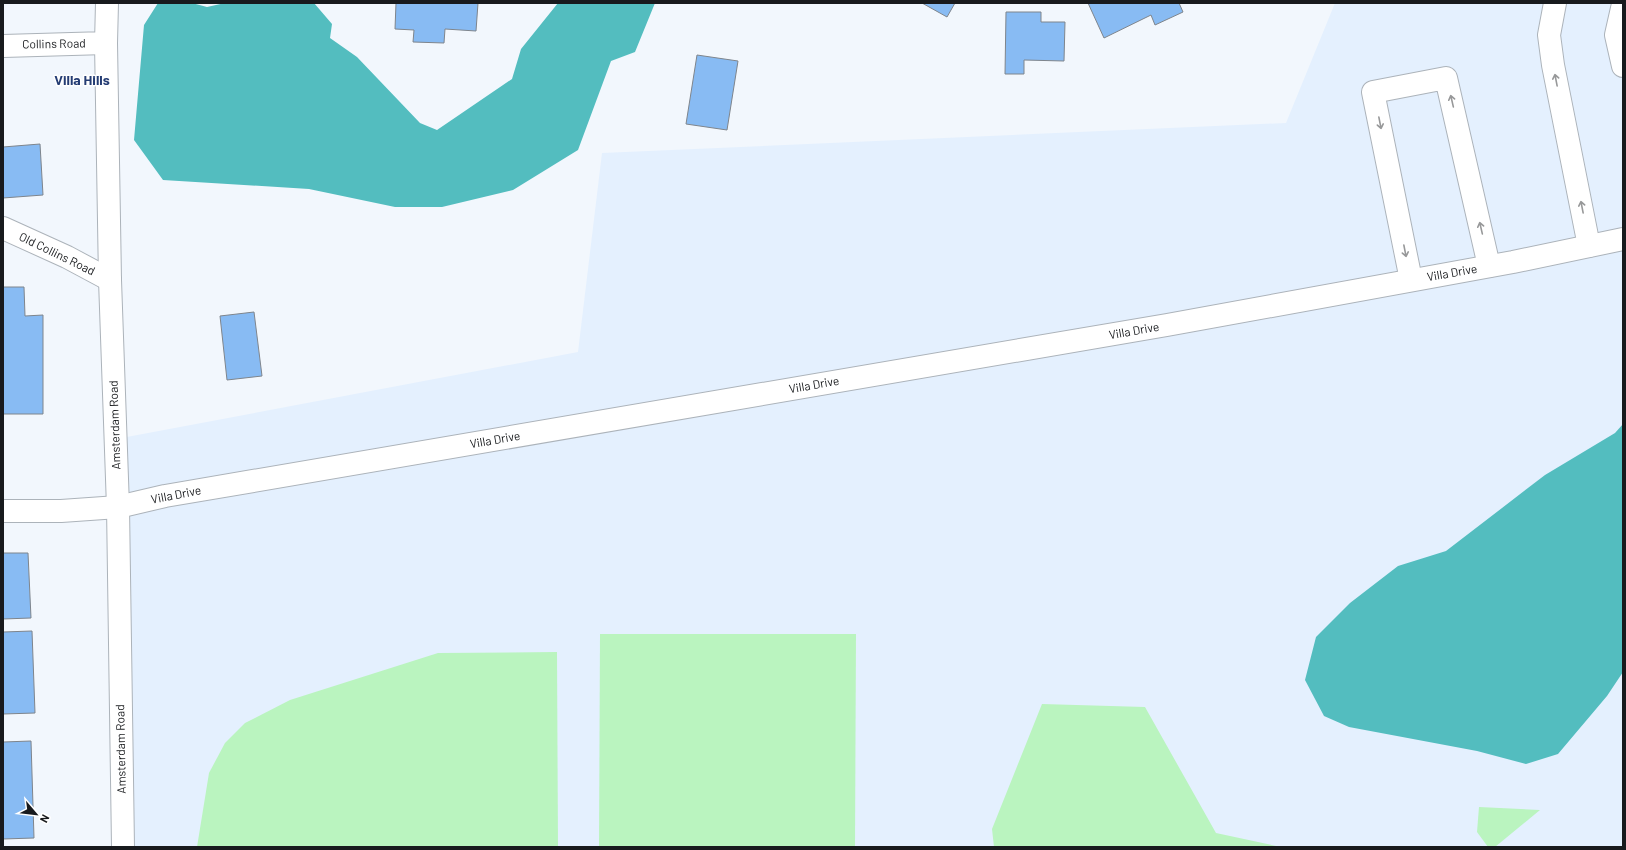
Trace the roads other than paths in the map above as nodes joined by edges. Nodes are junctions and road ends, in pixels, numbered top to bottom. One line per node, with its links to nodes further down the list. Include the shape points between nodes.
1 (107, 3): 4 (street, Amsterdam Road)
2 (1555, 3): 9 (street, one-way to 2, via 1550,42)
3 (1623, 4): 6 (street, via 1616,35)
4 (106, 43): 5 (street, Collins Road); 11 (street, Amsterdam Road)
5 (3, 46)
6 (1623, 66)
7 (3, 228): 11 (street, Old Collins Road)
8 (1623, 239): 9 (street, Villa Drive)
9 (1590, 246): 10 (street, Villa Drive)
10 (1489, 266): 12 (street, Villa Drive); 12 (street, one-way to 12, via 1446,78 1374,92)
11 (110, 280): 13 (street, Amsterdam Road)
12 (1411, 280): 13 (street, Villa Drive, via 1167,325 166,496)
13 (118, 507): 14 (street, Villa Drive, via 61,511); 15 (street, Amsterdam Road)
14 (3, 511)
15 (123, 847)

